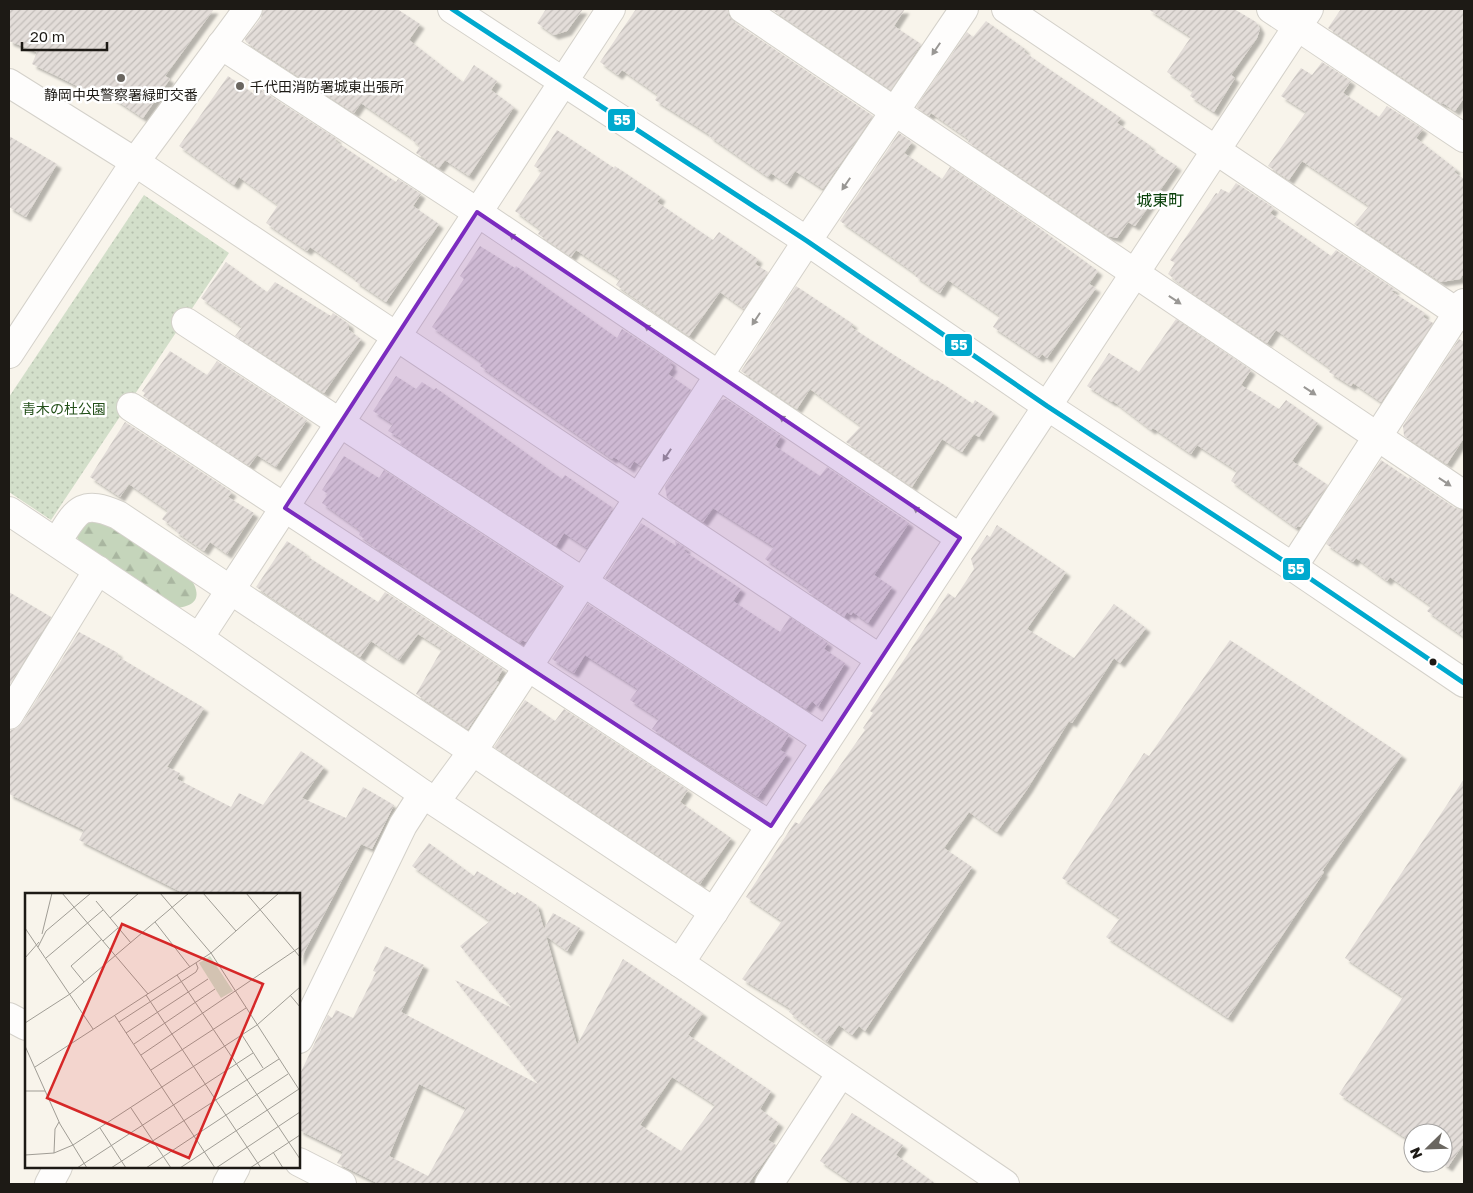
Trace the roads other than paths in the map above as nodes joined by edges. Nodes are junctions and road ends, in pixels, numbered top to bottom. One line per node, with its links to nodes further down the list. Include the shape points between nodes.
1 (248, 9): 9 (street)
2 (452, 9): 10 (street)
3 (610, 9): 10 (street)
4 (743, 9): 12 (street)
5 (964, 9): 12 (street, one-way to 12)
6 (1006, 9): 14 (street)
7 (1271, 9): 8 (street)
8 (1304, 18): 13 (street); 14 (street)
9 (221, 45): 15 (street); 16 (street)
10 (562, 80): 16 (street); 17 (street)
11 (9, 83): 15 (street)
12 (895, 111): 17 (street, one-way to 17); 18 (street)
13 (1464, 138)
14 (1216, 150): 18 (street); 19 (street)
15 (135, 162): 21 (street); 22 (street)
16 (476, 212): 21 (street); 23 (street, one-way to 16)
17 (807, 242): 23 (street, one-way to 23); 24 (street)
18 (1135, 273): 24 (street); 27 (street, one-way to 27)
19 (1462, 311): 27 (street)
20 (186, 322): 26 (street)
21 (397, 335): 26 (street); 29 (street)
22 (9, 354)
23 (719, 376): 29 (street, one-way to 29); 32 (street, one-way to 23)
24 (1046, 406): 32 (street); 34 (street)
25 (131, 407): 30 (street)
26 (340, 423): 30 (street); 36 (street)
27 (1378, 436): 28 (street, one-way to 28); 34 (street)
28 (1464, 495)
29 (640, 497): 36 (street); 39 (street)
30 (285, 508): 37 (street); 40 (street)
31 (9, 510): 33 (street)
32 (960, 538): 39 (street)
33 (57, 542): 35 (street); 37 (street, via 76,513 87,507 102,508 118,515)
34 (1293, 567): 41 (street)
35 (98, 570): 38 (street); 42 (street)
36 (584, 582): 40 (street); 43 (street)
37 (230, 591): 38 (street); 44 (street)
38 (199, 638): 45 (street)
39 (880, 659): 43 (street)
40 (528, 667): 44 (street); 46 (street)
41 (1464, 683)
42 (9, 715)
43 (826, 741): 46 (street)
44 (472, 752): 45 (street); 47 (street)
45 (430, 798): 48 (street); 51 (street, via 403,825)
46 (770, 826): 47 (street)
47 (714, 912): 48 (street)
48 (680, 963): 52 (street)
49 (9, 1017): 50 (street)
50 (25, 1025)
51 (300, 1037)
52 (841, 1074): 59 (street); 60 (street)
53 (300, 1163): 58 (street)
54 (57, 1168): 56 (street)
55 (235, 1168): 57 (street)
56 (49, 1184)
57 (226, 1184)
58 (342, 1184)
59 (769, 1184)
60 (1005, 1184)

